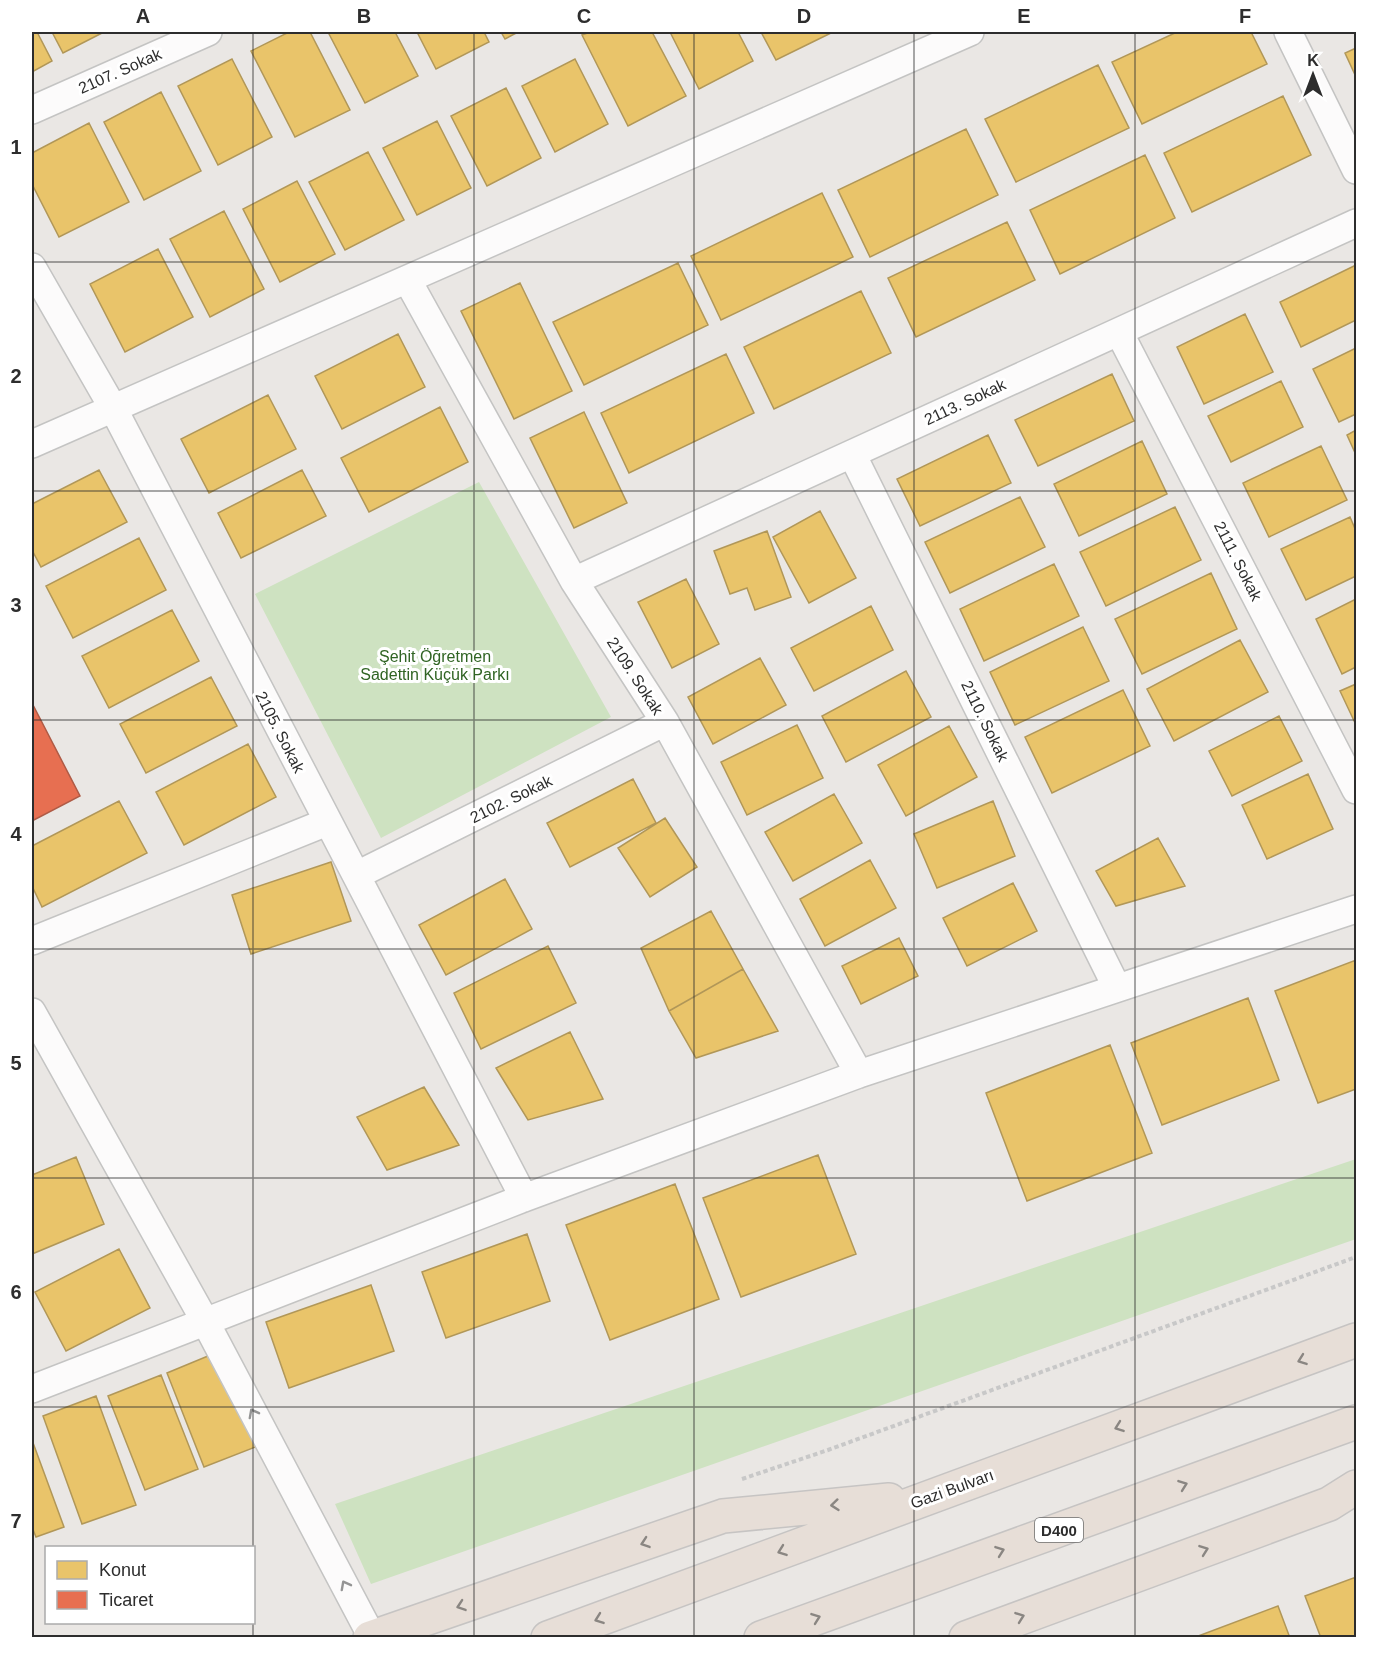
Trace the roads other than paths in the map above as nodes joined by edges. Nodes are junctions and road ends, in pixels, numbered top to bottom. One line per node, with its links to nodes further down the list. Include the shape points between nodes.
1 (208, 32): 5 (street, 2107. Sokak)
2 (970, 32): 4 (street)
3 (1288, 32): 6 (street)
4 (924, 41): 9 (street)
5 (32, 110)
6 (1356, 170)
7 (1356, 223): 10 (street, 2113. Sokak)
8 (32, 267): 11 (street, 2105. Sokak)
9 (408, 280): 11 (street); 14 (street, 2109. Sokak)
10 (1119, 332): 13 (street, 2113. Sokak); 16 (street, 2111. Sokak)
11 (113, 408): 12 (street); 17 (street, 2105. Sokak)
12 (32, 444)
13 (852, 454): 14 (street, 2113. Sokak); 21 (street, 2110. Sokak)
14 (574, 581): 15 (street, 2109. Sokak)
15 (665, 722): 18 (street, 2102. Sokak); 23 (street, 2109. Sokak)
16 (1356, 790)
17 (327, 822): 18 (street, 2105. Sokak); 20 (street)
18 (357, 875): 24 (street, 2105. Sokak)
19 (1356, 909): 21 (street)
20 (32, 941)
21 (1117, 988): 23 (street)
22 (32, 1012): 25 (street)
23 (859, 1074): 24 (street)
24 (525, 1198): 25 (street)
25 (206, 1323): 27 (street); 31 (street, one-way to 25)
26 (1356, 1340): 30 (highway, Gazi Bulvarı, one-way to 30)
27 (32, 1389)
28 (1356, 1422): 33 (highway, D400, one-way to 28)
29 (1356, 1486): 34 (highway, one-way to 29, via 1329,1504)
30 (935, 1495): 31 (highway, one-way to 31, via 723,1516); 32 (highway, Gazi Bulvarı, one-way to 32)
31 (371, 1637)
32 (548, 1638)
33 (761, 1638)
34 (966, 1638)

